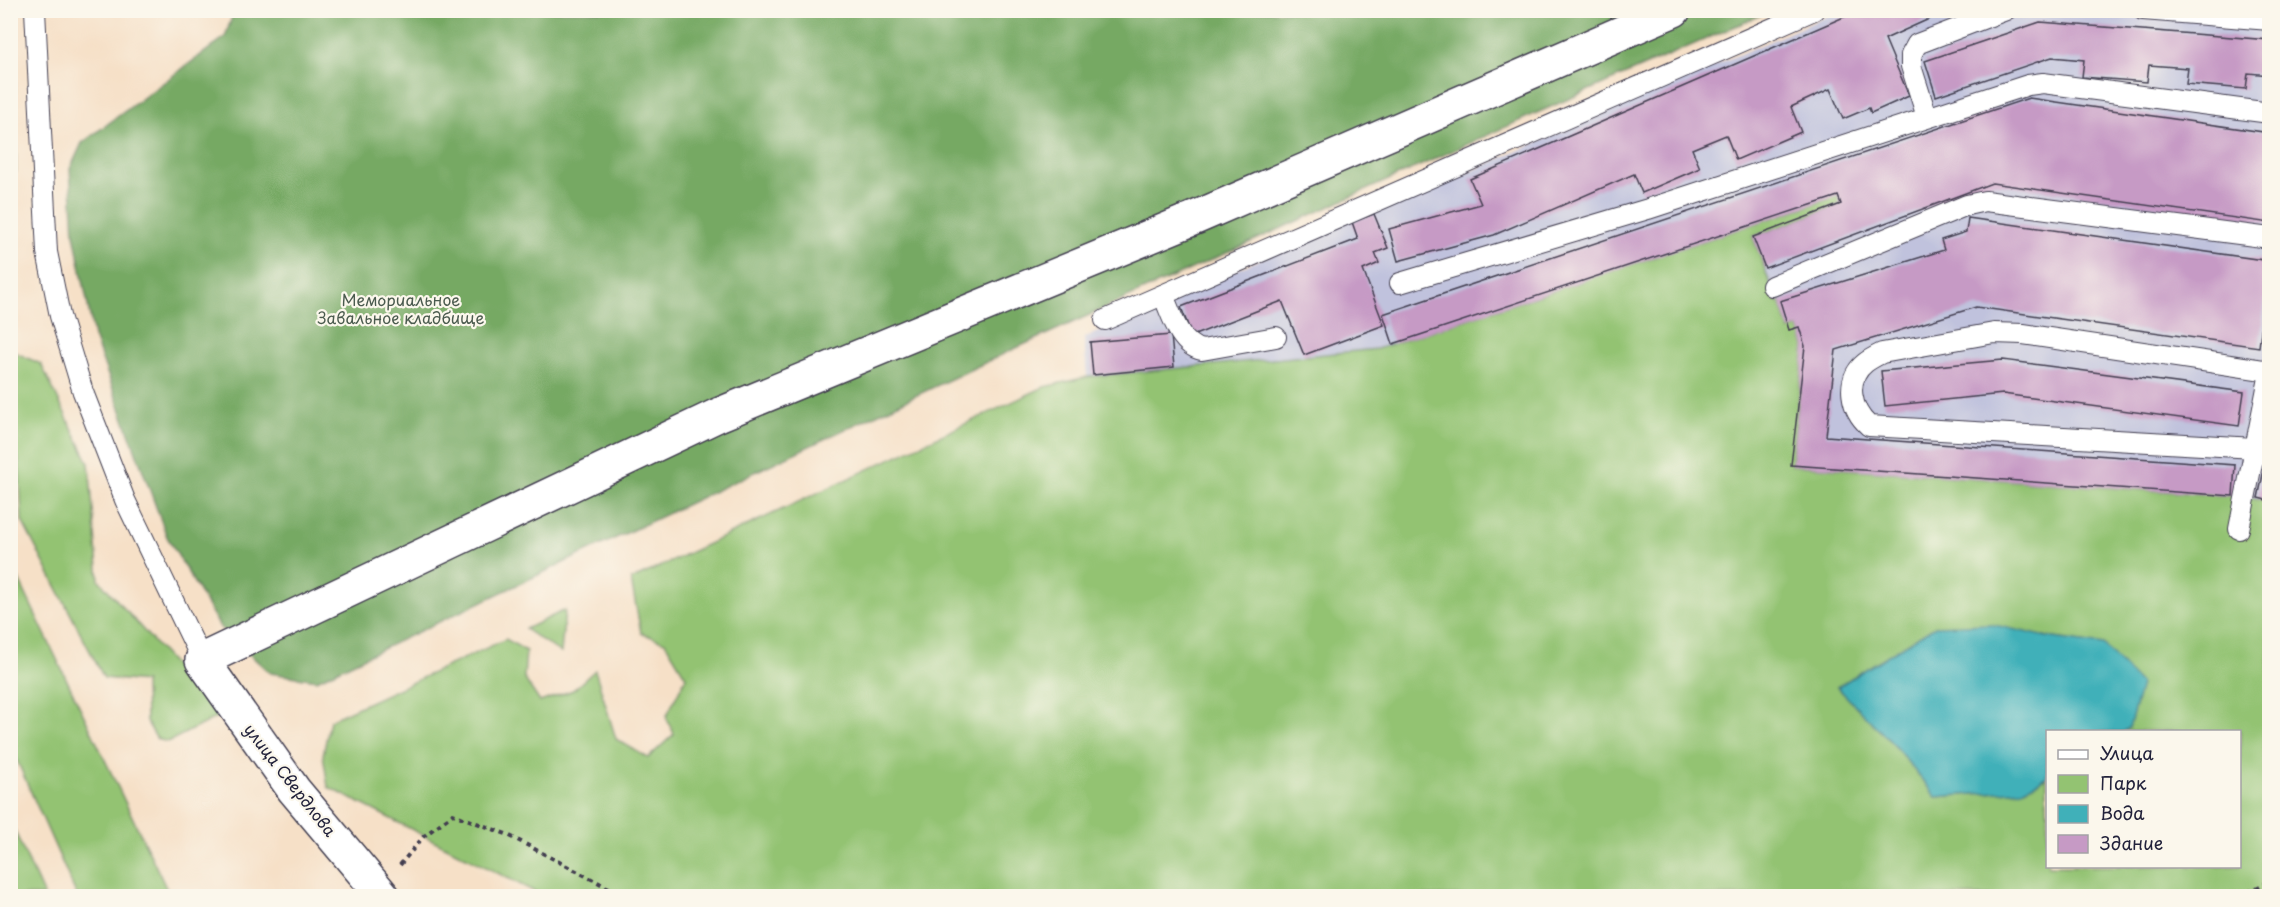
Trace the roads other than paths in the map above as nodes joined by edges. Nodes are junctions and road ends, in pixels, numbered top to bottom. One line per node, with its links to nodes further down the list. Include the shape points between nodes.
1 (35, 10): 18 (lane, via 47,252 60,316 83,392 125,500)
2 (1674, 10): 18 (street, via 1218,208 718,416)
3 (1814, 10): 12 (lane)
4 (2006, 10): 8 (lane, via 1917,44 1911,66)
5 (2143, 10): 6 (lane)
6 (2270, 20)
7 (2270, 113): 8 (lane, via 2043,82)
8 (1927, 117): 10 (lane, via 1648,209)
9 (2270, 238): 11 (lane, via 1985,201)
10 (1400, 283)
11 (1772, 286)
12 (1163, 295): 13 (lane); 14 (lane, via 1184,339 1195,348)
13 (1105, 320)
14 (1276, 337)
15 (2270, 372): 16 (lane); 16 (lane, via 2023,334 1994,333 1882,353 1865,363 1852,389 1853,404 1869,426)
16 (2255, 448): 17 (lane)
17 (2240, 528)
18 (202, 660): 19 (street, улица Свердлова, via 294,790)
19 (381, 894)

